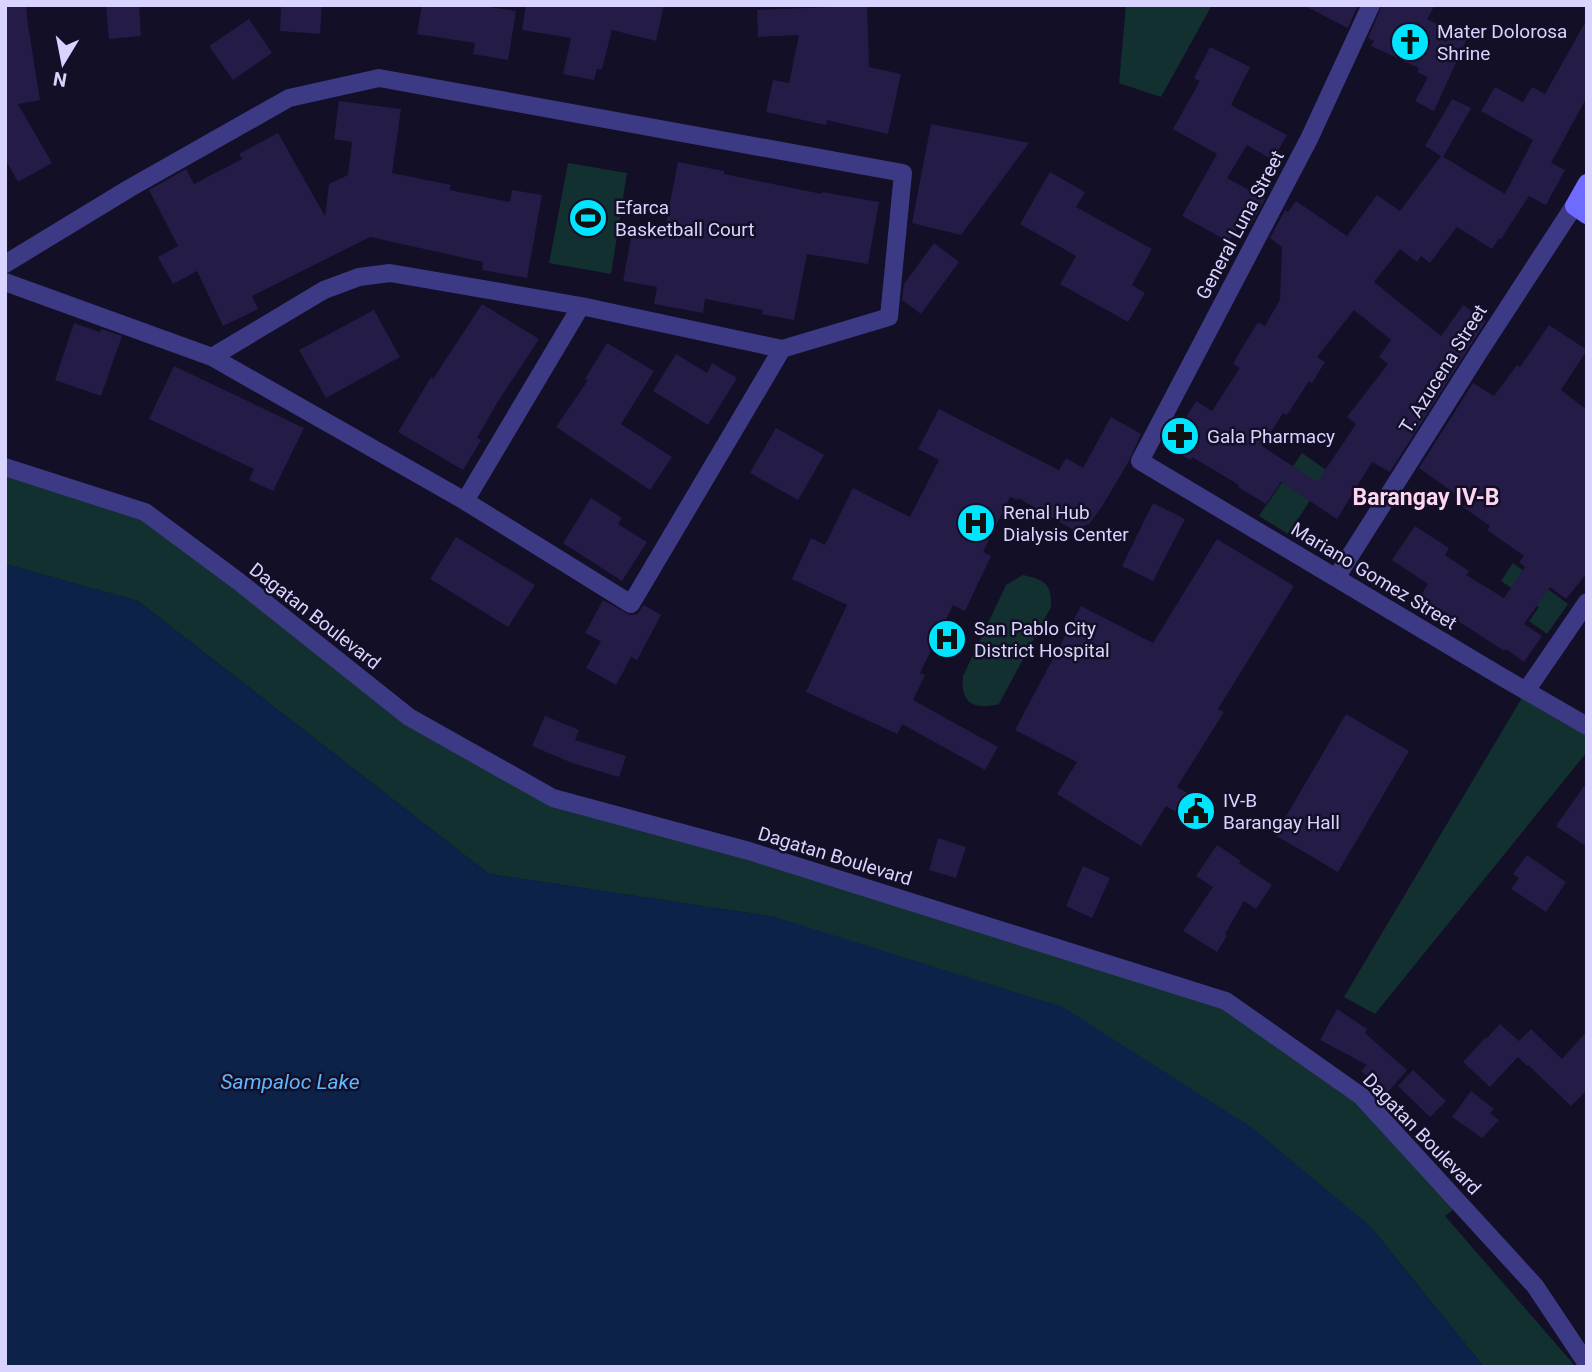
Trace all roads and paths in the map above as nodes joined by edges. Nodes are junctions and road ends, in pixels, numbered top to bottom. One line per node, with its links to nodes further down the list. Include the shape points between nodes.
1 (1371, 5): 9 (street, General Luna Street, via 1309,139)
2 (1587, 183): 3 (main road, T. Azucena Street)
3 (1580, 210): 12 (street, T. Azucena Street, via 1486,341)
4 (5, 264): 7 (street, via 289,98 379,78 903,173 889,317)
5 (5, 282): 8 (street)
6 (581, 306): 7 (street); 8 (street, via 390,273 359,277 324,290); 11 (street)
7 (782, 349): 11 (street, via 631,604)
8 (212, 357): 11 (street)
9 (1140, 461): 12 (street, Mariano Gomez Street)
10 (5, 467): 16 (street, Dagatan Boulevard, via 145,512 409,717 553,797 749,851 1226,1000 1361,1096 1535,1286)
11 (465, 501)
12 (1336, 578): 14 (street, Mariano Gomez Street)
13 (1587, 602): 14 (street)
14 (1526, 691): 15 (street, Mariano Gomez Street)
15 (1587, 726)
16 (1587, 1364)

